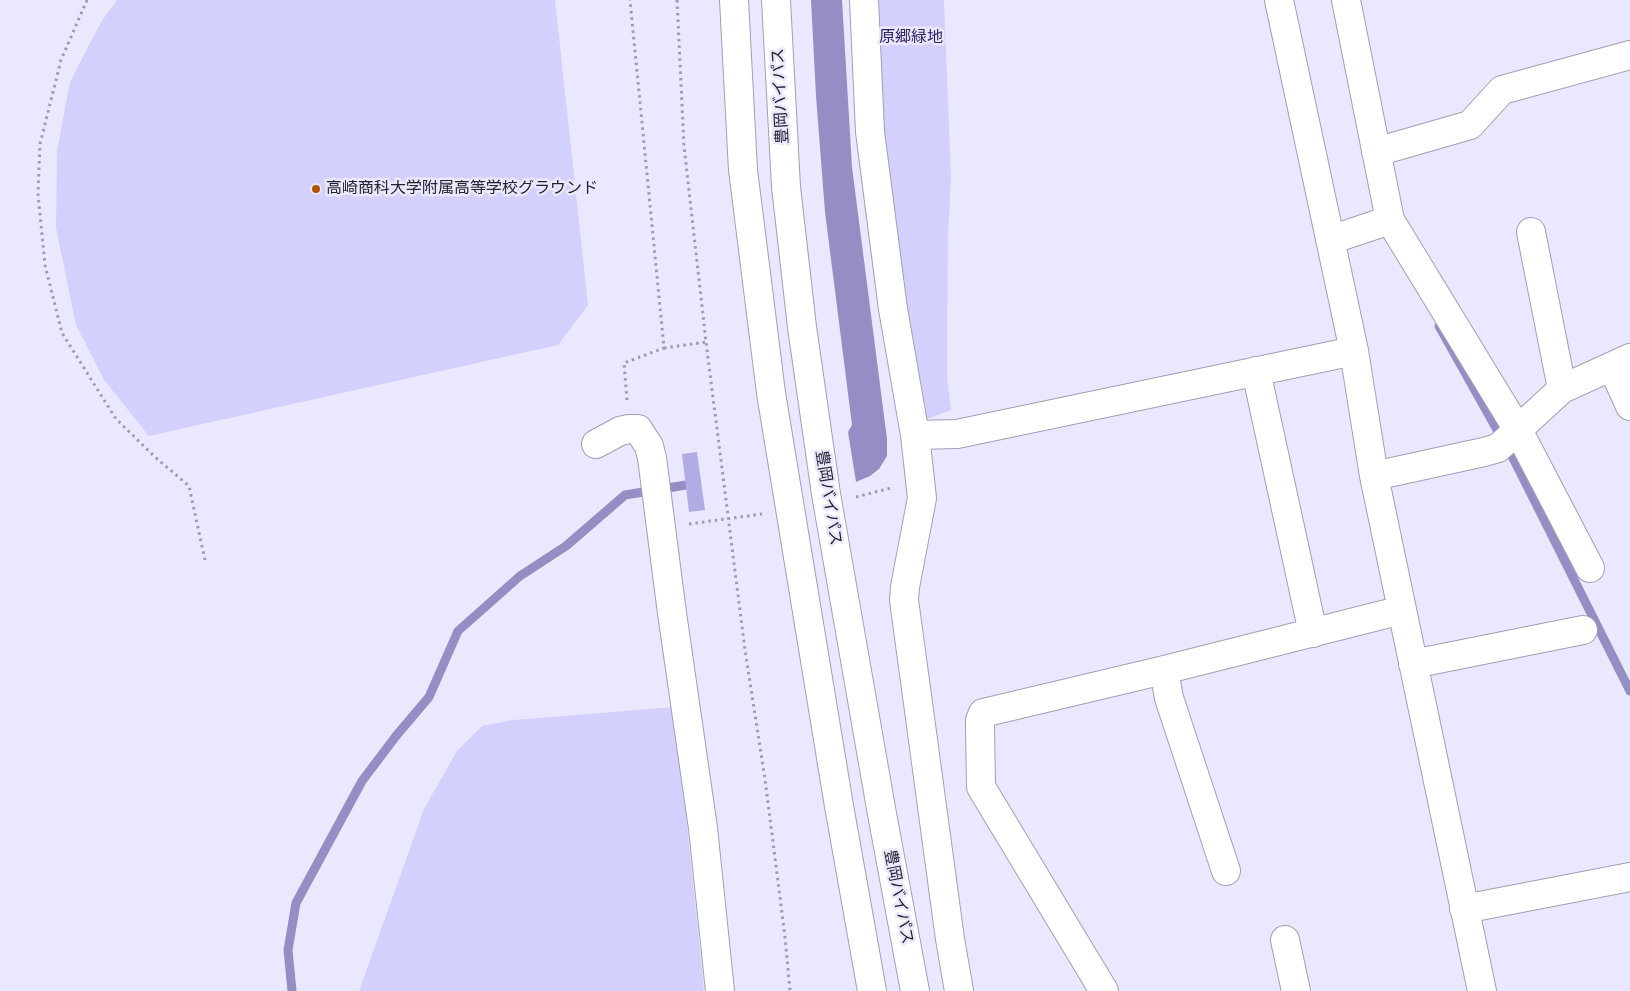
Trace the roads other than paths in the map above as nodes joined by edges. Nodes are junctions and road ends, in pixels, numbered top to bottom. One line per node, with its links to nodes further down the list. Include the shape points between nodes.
1 (734, 0): 31 (main road, via 743,170 771,393 838,806)
2 (776, 0): 32 (main road, 豊岡バイパス, via 786,187 806,356 828,504)
3 (864, 0): 16 (main road, via 870,132 893,309)
4 (1279, 0): 10 (main road)
5 (1346, 0): 7 (main road)
6 (1630, 55): 7 (main road, via 1502,90 1470,125)
7 (1376, 152): 8 (main road)
8 (1390, 220): 10 (main road); 17 (main road)
9 (1531, 232): 14 (main road)
10 (1330, 240): 11 (main road)
11 (1354, 351): 13 (main road); 19 (main road)
12 (1621, 362): 14 (main road); 15 (main road)
13 (1256, 372): 16 (main road, via 957,434); 23 (main road)
14 (1562, 389): 17 (main road)
15 (1630, 406)
16 (915, 435): 33 (main road, via 922,498 904,600)
17 (1509, 439): 19 (main road, via 1484,452); 20 (main road)
18 (596, 444): 30 (main road, via 620,431 638,429 649,446 652,458 704,828)
19 (1374, 476): 21 (main road)
20 (1590, 568)
21 (1402, 610): 23 (main road); 24 (main road)
22 (1583, 630): 24 (main road)
23 (1313, 633): 25 (main road)
24 (1413, 664): 28 (main road)
25 (1164, 670): 26 (main road, via 1169,698); 34 (main road, via 983,713 980,720 982,787)
26 (1226, 870)
27 (1630, 877): 28 (main road)
28 (1464, 909): 36 (main road)
29 (1285, 940): 35 (main road)
30 (720, 991)
31 (872, 991)
32 (915, 991)
33 (959, 991)
34 (1104, 991)
35 (1296, 991)
36 (1482, 991)

